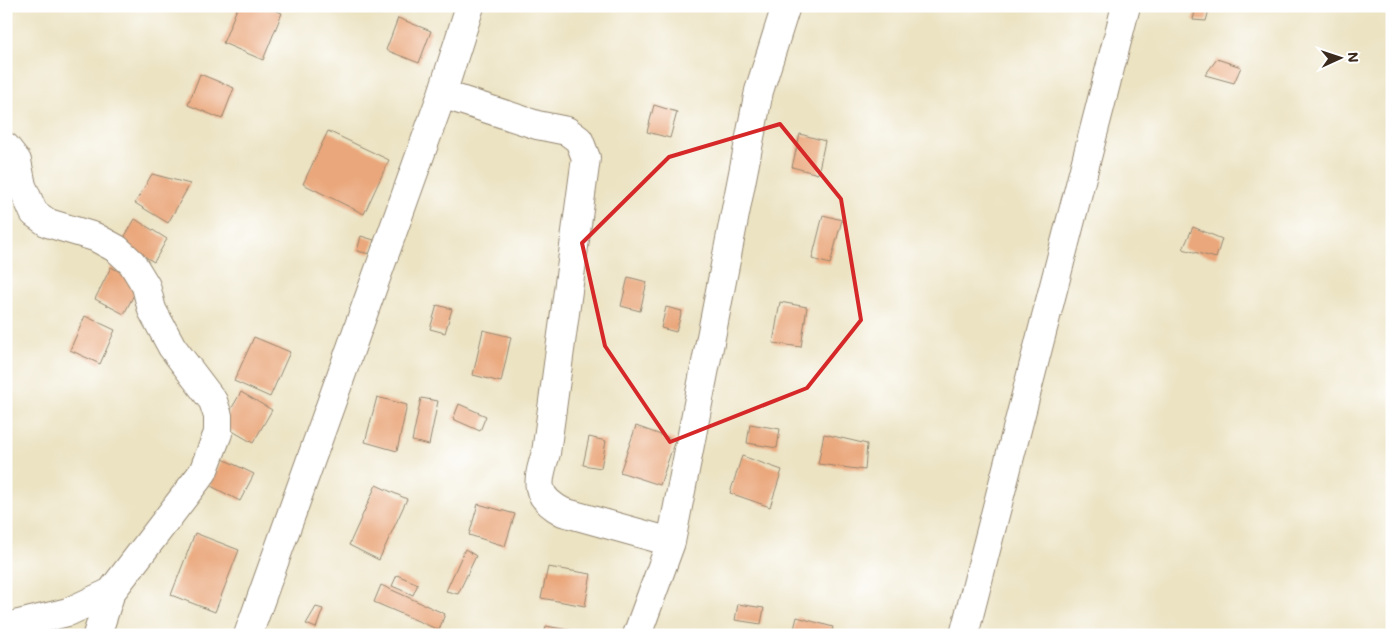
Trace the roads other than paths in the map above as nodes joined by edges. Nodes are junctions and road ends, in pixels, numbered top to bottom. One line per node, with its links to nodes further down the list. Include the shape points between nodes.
1 (470, 6): 4 (street)
2 (786, 6): 6 (street, via 759,91)
3 (1126, 6): 12 (street)
4 (442, 94): 6 (street, via 537,125 567,131 579,140 586,158 546,453 539,475 541,494 548,504 563,512); 10 (street)
5 (6, 147): 7 (street, via 17,161 22,186 34,213 48,223 95,237 117,249 132,263 146,286 152,310 172,347 213,401 218,416 218,432 203,472)
6 (671, 542): 11 (street)
7 (111, 592): 8 (street, via 68,612); 9 (street)
8 (6, 627)
9 (96, 635)
10 (248, 635)
11 (637, 635)
12 (964, 635)

